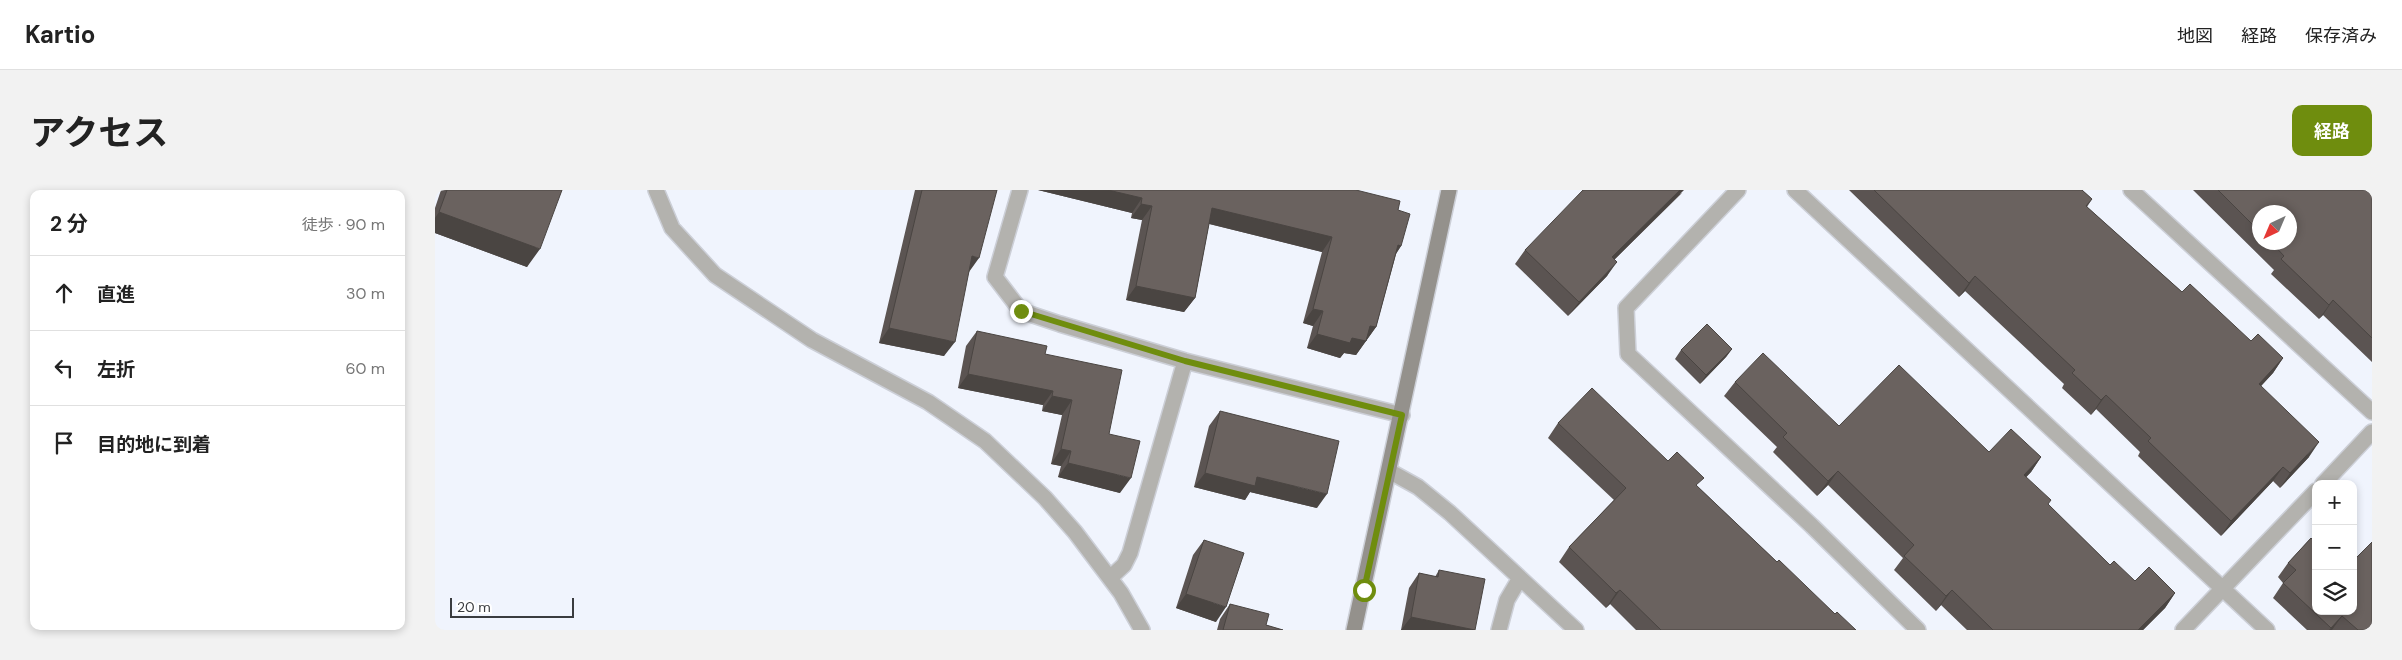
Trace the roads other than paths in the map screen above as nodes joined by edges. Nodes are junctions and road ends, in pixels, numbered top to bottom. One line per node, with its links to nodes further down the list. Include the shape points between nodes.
1 (656, 190): 14 (street, via 673,228 715,274 812,340 928,402 985,441 1045,498)
2 (1020, 190): 7 (street, via 995,276 1021,311)
3 (1449, 190): 9 (street)
4 (1738, 190): 21 (street, via 1626,308 1628,354)
5 (1795, 190): 16 (street)
6 (2131, 190): 8 (street)
7 (1185, 361): 9 (street); 14 (street, via 1130,553 1124,565)
8 (2372, 412)
9 (1402, 415): 11 (street)
10 (2372, 432): 12 (street)
11 (1389, 471): 15 (street, via 1419,486); 18 (street)
12 (2327, 480)
13 (2312, 495): 16 (street)
14 (1110, 578): 17 (street)
15 (1520, 578): 19 (street, via 1507,600); 20 (street)
16 (2223, 588): 22 (street); 23 (street)
17 (1142, 630)
18 (1354, 630)
19 (1499, 630)
20 (1576, 630)
21 (1918, 630)
22 (2183, 630)
23 (2267, 630)

